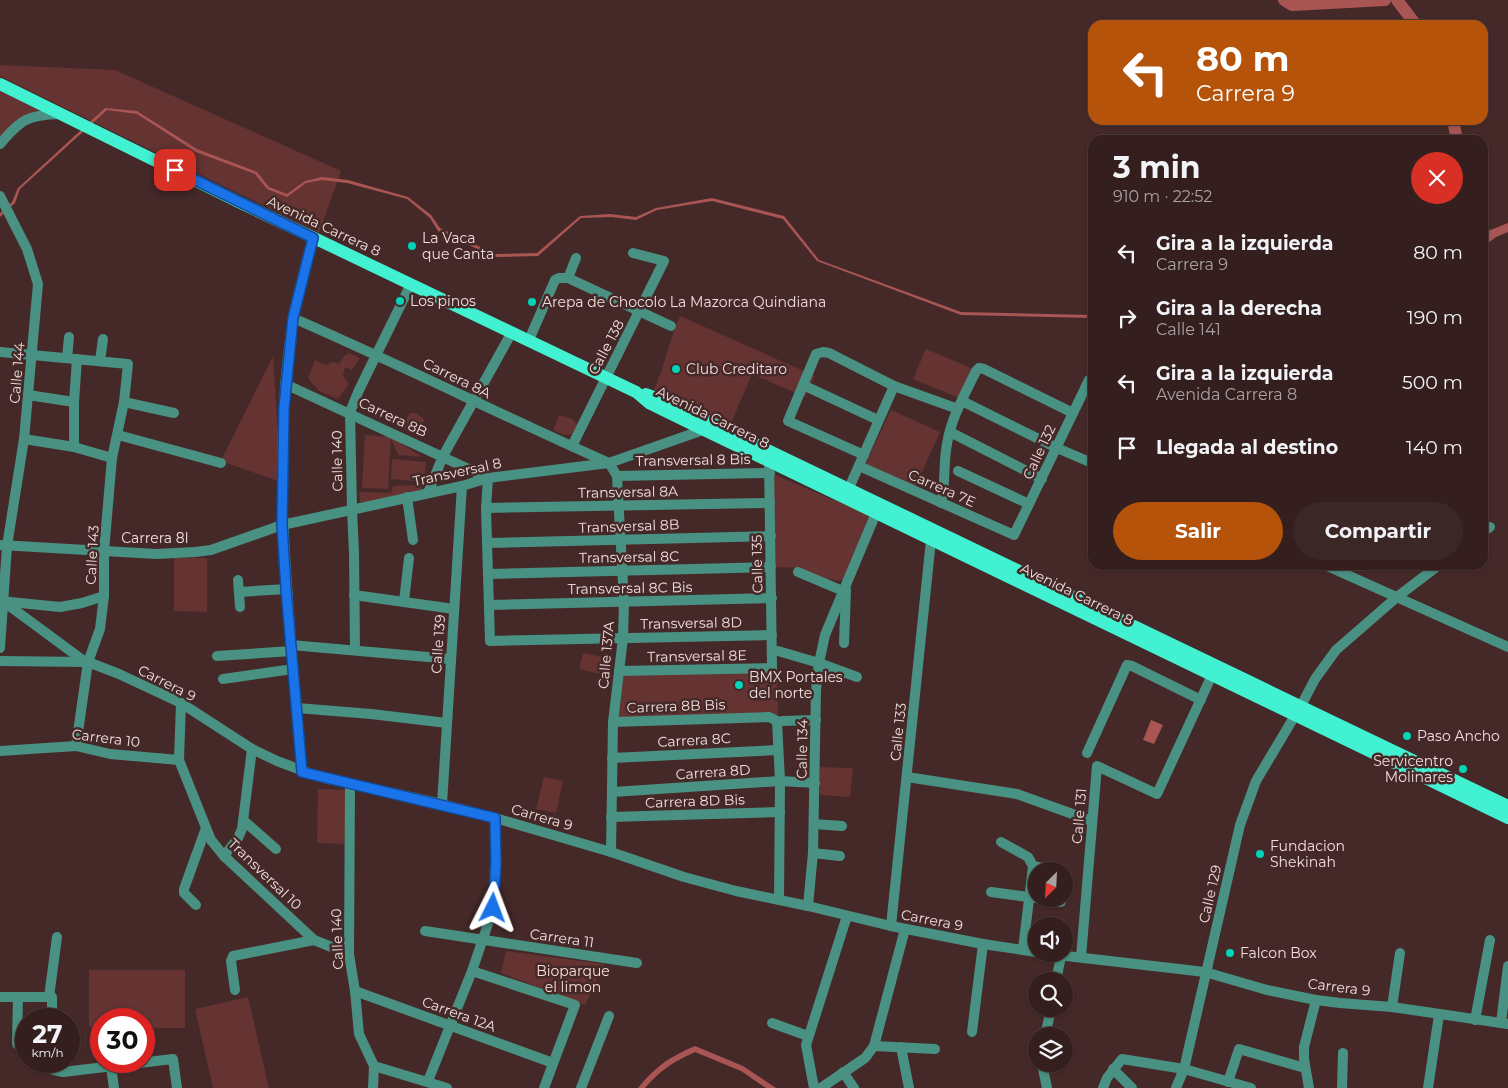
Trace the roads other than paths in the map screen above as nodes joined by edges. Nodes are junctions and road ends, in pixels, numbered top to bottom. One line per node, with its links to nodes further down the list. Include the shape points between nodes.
1 (0, 84): 2 (main road, Avenida Carrera 8)
2 (61, 114): 3 (street, via 27,118); 5 (main road, Avenida Carrera 8)
3 (0, 144)
4 (4, 205): 18 (street, Calle 144, via 27,249 38,284)
5 (313, 238): 9 (main road, Avenida Carrera 8); 11 (street)
6 (633, 253): 10 (street, Calle 138, via 664,261)
7 (576, 258): 8 (street)
8 (568, 278): 10 (street); 16 (street, via 555,280)
9 (411, 284): 13 (main road, Avenida Carrera 8); 19 (street, Calle 140)
10 (641, 311): 12 (street); 22 (street, Calle 138)
11 (293, 318): 19 (street, Carrera 8A); 24 (street)
12 (671, 326)
13 (512, 332): 16 (main road, Avenida Carrera 8); 29 (street)
14 (69, 337): 20 (street)
15 (103, 339): 21 (street)
16 (529, 340): 22 (main road, Avenida Carrera 8)
17 (0, 352): 18 (street)
18 (33, 354): 20 (street); 28 (street, Calle 144)
19 (376, 354): 29 (street, Carrera 8A); 34 (street, Calle 140)
20 (72, 359): 21 (street); 30 (street)
21 (100, 361): 31 (street, Calle 143, via 128,364)
22 (605, 378): 27 (main road, Avenida Carrera 8); 41 (street, Calle 138)
23 (1088, 382): 35 (street, Calle 132)
24 (286, 384): 34 (street, Carrera 8B); 67 (street)
25 (803, 384): 26 (street, via 816,354 824,352); 36 (street); 44 (street, via 788,421)
26 (894, 386): 32 (street); 36 (street)
27 (636, 392): 37 (main road, Avenida Carrera 8, via 649,403); 57 (main road, Avenida Carrera 8, via 674,405)
28 (28, 395): 30 (street); 40 (street, Calle 144)
29 (474, 401): 41 (street, Carrera 8A); 45 (street)
30 (74, 402): 42 (street)
31 (124, 402): 33 (street); 39 (street, Calle 143)
32 (960, 405): 35 (street, via 976,370 980,368); 38 (street); 43 (street)
33 (174, 412)
34 (350, 412): 45 (street, Carrera 8B); 65 (street, Calle 140)
35 (1073, 413): 43 (street, Calle 132)
36 (878, 420): 44 (street)
37 (702, 430): 49 (street, Transversal 8); 51 (main road, Avenida Carrera 8)
38 (950, 432): 55 (street); 60 (street)
39 (118, 434): 46 (street, Calle 143); 48 (street)
40 (24, 439): 42 (street); 74 (street, Calle 144)
41 (572, 446): 49 (street, Carrera 8A)
42 (74, 447): 46 (street)
43 (1057, 448): 47 (street); 55 (street, Calle 132)
44 (864, 455): 50 (street)
45 (443, 456): 54 (street, Carrera 8B); 58 (street)
46 (112, 458): 76 (street, Calle 143)
47 (1088, 461)
48 (221, 463)
49 (609, 463): 53 (street, Calle 137A); 54 (street, Transversal 8)
50 (859, 466): 57 (street); 60 (street, Carrera 7E)
51 (769, 467): 53 (street, Transversal 8 Bis); 61 (street, Calle 135); 66 (main road, Avenida Carrera 8)
52 (958, 471): 62 (street)
53 (617, 476): 63 (street, Calle 137A)
54 (488, 478): 56 (street, Transversal 8); 64 (street)
55 (1042, 479): 62 (street, Calle 132)
56 (462, 486): 58 (street, Transversal 8); 97 (street, Calle 139)
57 (849, 488): 120 (main road, Avenida Carrera 8)
58 (428, 493): 59 (street, Transversal 8)
59 (407, 498): 65 (street, Transversal 8); 70 (street)
60 (941, 502): 68 (street, Carrera 7E)
61 (770, 503): 63 (street, Transversal 8A); 69 (street, Calle 135)
62 (1029, 504): 68 (street, Calle 132)
63 (618, 506): 64 (street, Transversal 8A); 71 (street, Calle 137A)
64 (486, 508): 73 (street)
65 (352, 509): 67 (street, Transversal 8); 88 (street, Calle 140)
66 (876, 513): 72 (main road, Avenida Carrera 8); 85 (street, Calle 134)
67 (282, 525): 75 (street, Transversal 8); 86 (street)
68 (1014, 535)
69 (771, 536): 71 (street, Transversal 8B); 78 (street, Calle 135)
70 (413, 540)
71 (620, 540): 73 (street, Transversal 8B); 81 (street, Calle 137A)
72 (931, 540): 114 (main road, Avenida Carrera 8); 133 (street, Calle 133)
73 (487, 544): 83 (street)
74 (4, 545): 76 (street, Carrera 8I); 92 (street, Calle 144, via 5,591)
75 (218, 547): 76 (street, Carrera 8I, via 156,554)
76 (104, 551): 89 (street, Calle 143)
77 (409, 558): 93 (street)
78 (771, 567): 81 (street, Transversal 8C); 91 (street, Calle 135)
79 (1336, 570): 90 (street)
80 (1432, 570): 90 (street, Calle 129)
81 (623, 571): 83 (street, Transversal 8C); 94 (street, Calle 137A)
82 (798, 572): 85 (street)
83 (488, 574): 95 (street)
84 (238, 580): 87 (street)
85 (844, 588): 100 (street); 110 (street, Calle 134, via 825,635)
86 (286, 589): 87 (street); 103 (street)
87 (239, 592): 96 (street)
88 (354, 595): 93 (street); 104 (street, Calle 140)
89 (104, 596): 92 (street, via 60,607); 109 (street, Calle 143, via 100,629)
90 (1397, 597): 101 (street); 120 (street, Calle 129, via 1336,650)
91 (772, 598): 94 (street, Transversal 8C Bis); 98 (street, Calle 135)
92 (2, 601): 102 (street, Calle 144); 109 (street)
93 (404, 601): 97 (street)
94 (624, 602): 95 (street, Transversal 8C Bis); 99 (street, Calle 137A)
95 (489, 605): 99 (street, Transversal 8D, via 490,641)
96 (240, 607)
97 (454, 608): 107 (street, Calle 139)
98 (772, 635): 99 (street, Transversal 8D); 111 (street, Calle 135)
99 (623, 638): 113 (street, Calle 137A)
100 (844, 643)
101 (1508, 646)
102 (0, 648)
103 (291, 648): 104 (street); 106 (street); 112 (street)
104 (355, 650): 107 (street)
105 (778, 651): 110 (street)
106 (217, 656)
107 (451, 659): 124 (street, Calle 139)
108 (0, 662): 109 (street, Carrera 9)
109 (86, 662): 118 (street, Carrera 9); 125 (street, Calle 143)
110 (819, 663): 115 (street); 121 (street, Calle 134)
111 (773, 666): 113 (street, Transversal 8E)
112 (294, 669): 116 (street); 119 (street)
113 (619, 671): 123 (street, Calle 137A)
114 (1212, 675): 117 (street); 120 (main road, Avenida Carrera 8)
115 (857, 678)
116 (223, 679)
117 (1200, 700): 129 (street, via 1127,665); 145 (street, Calle 131, via 1157,794 1097,766)
118 (181, 703): 126 (street, Carrera 9); 131 (street)
119 (297, 708): 124 (street); 132 (street)
120 (1298, 711): 139 (main road, Avenida Carrera 8); 143 (main road, Avenida Carrera 8); 180 (street, Calle 129, via 1256,781 1247,803)
121 (816, 720): 122 (street); 135 (street, Calle 134)
122 (782, 721)
123 (613, 722): 127 (street, Carrera 8B Bis, via 769,717 777,721); 130 (street, Calle 137A)
124 (447, 723): 138 (street, Calle 139)
125 (76, 746): 128 (street, Carrera 10); 131 (street, Carrera 10, via 110,754)
126 (252, 749): 132 (street, Carrera 9); 144 (street)
127 (778, 750): 130 (street, Carrera 8C); 134 (street)
128 (0, 751)
129 (1087, 753)
130 (612, 758): 137 (street, Calle 137A)
131 (179, 760): 148 (street, Transversal 10)
132 (302, 772): 136 (street, Carrera 9)
133 (907, 777): 145 (street, via 1017,794); 163 (street, Calle 133)
134 (780, 781): 135 (street, Carrera 8D); 137 (street, Carrera 8D); 140 (street)
135 (816, 783): 146 (street, Calle 134)
136 (350, 784): 138 (street, Carrera 9); 174 (street, Calle 140)
137 (612, 792): 141 (street, Calle 137A)
138 (442, 804): 142 (street, Carrera 9)
139 (1508, 806)
140 (780, 812): 141 (street, Carrera 8D Bis); 158 (street)
141 (611, 817): 151 (street, Calle 137A)
142 (495, 818): 151 (street, Carrera 9); 168 (street, via 492,910)
143 (1508, 818)
144 (243, 820): 150 (street); 153 (street, via 238,838)
145 (1092, 821): 176 (street, Calle 131)
146 (814, 824): 147 (street); 152 (street, Calle 134)
147 (842, 826)
148 (206, 828): 153 (street, Transversal 10); 159 (street, via 184,890)
149 (1001, 842): 155 (street, via 1028,856)
150 (276, 849)
151 (611, 852): 158 (street, Carrera 9, via 684,877)
152 (813, 853): 154 (street); 160 (street, Calle 134)
153 (224, 856): 167 (street, Transversal 10)
154 (840, 856)
155 (1031, 862)
156 (991, 892): 157 (street)
157 (1028, 897)
158 (779, 900): 160 (street, Carrera 9)
159 (196, 905)
160 (808, 906): 162 (street, Carrera 9)
161 (1032, 908): 171 (street)
162 (847, 916): 163 (street, Carrera 9); 197 (street)
163 (891, 926): 164 (street, Carrera 9)
164 (905, 929): 170 (street, Carrera 9); 198 (street)
165 (425, 931): 168 (street, Carrera 11)
166 (58, 937): 185 (street)
167 (314, 940): 174 (street, Transversal 10); 181 (street, via 236,954 232,961)
168 (482, 940): 177 (street, Carrera 11); 179 (street)
169 (1490, 940): 192 (street)
170 (982, 944): 171 (street, Carrera 9); 196 (street)
171 (1023, 949): 172 (street, Carrera 9)
172 (1028, 950)
173 (1400, 953): 187 (street)
174 (349, 954): 182 (street, Calle 140)
175 (1073, 957): 176 (street, Carrera 9)
176 (1080, 957): 180 (street, Carrera 9)
177 (637, 963)
178 (1508, 966): 194 (street)
179 (472, 971): 195 (street); 203 (street, via 575,1005)
180 (1205, 972): 186 (street, Carrera 9); 207 (street, Calle 129)
181 (235, 990)
182 (355, 990): 195 (street, Carrera 12A); 204 (street, Calle 140, via 359,1034)
183 (0, 997): 184 (street)
184 (18, 997): 185 (street); 188 (street)
185 (50, 997): 189 (street)
186 (1316, 1000): 187 (street, Carrera 9); 205 (street, via 1304,1047)
187 (1392, 1006): 190 (street, Carrera 9)
188 (18, 1008)
189 (51, 1008)
190 (1439, 1015): 192 (street, Carrera 9); 230 (street)
191 (609, 1016): 218 (street)
192 (1476, 1020): 194 (street, Carrera 9)
193 (772, 1023): 197 (street)
194 (1504, 1023)
195 (450, 1025): 203 (street, Carrera 12A); 211 (street)
196 (972, 1032)
197 (808, 1036): 219 (street, via 806,1045)
198 (874, 1046): 199 (street); 208 (street, via 865,1058)
199 (901, 1047): 200 (street); 222 (street)
200 (935, 1049)
201 (1343, 1053): 229 (street)
202 (155, 1061): 214 (street, via 173,1058)
203 (553, 1063): 217 (street)
204 (374, 1066): 211 (street); 215 (street, Calle 140)
205 (1305, 1068): 212 (street, via 1239,1049); 228 (street)
206 (1113, 1069): 207 (street, via 1122,1058); 224 (street); 225 (street)
207 (1184, 1069): 212 (street); 226 (street, Calle 129)
208 (843, 1072): 220 (street); 221 (street)
209 (1044, 1072): 223 (street)
210 (112, 1073): 213 (street)
211 (428, 1081): 216 (street)
212 (1232, 1084): 227 (street)
213 (114, 1088)
214 (177, 1088)
215 (373, 1088)
216 (448, 1088)
217 (544, 1088)
218 (581, 1088)
219 (814, 1088)
220 (821, 1088)
221 (854, 1088)
222 (909, 1088)
223 (1047, 1088)
224 (1103, 1088)
225 (1132, 1088)
226 (1176, 1088)
227 (1251, 1088)
228 (1309, 1088)
229 (1342, 1088)
230 (1428, 1088)

